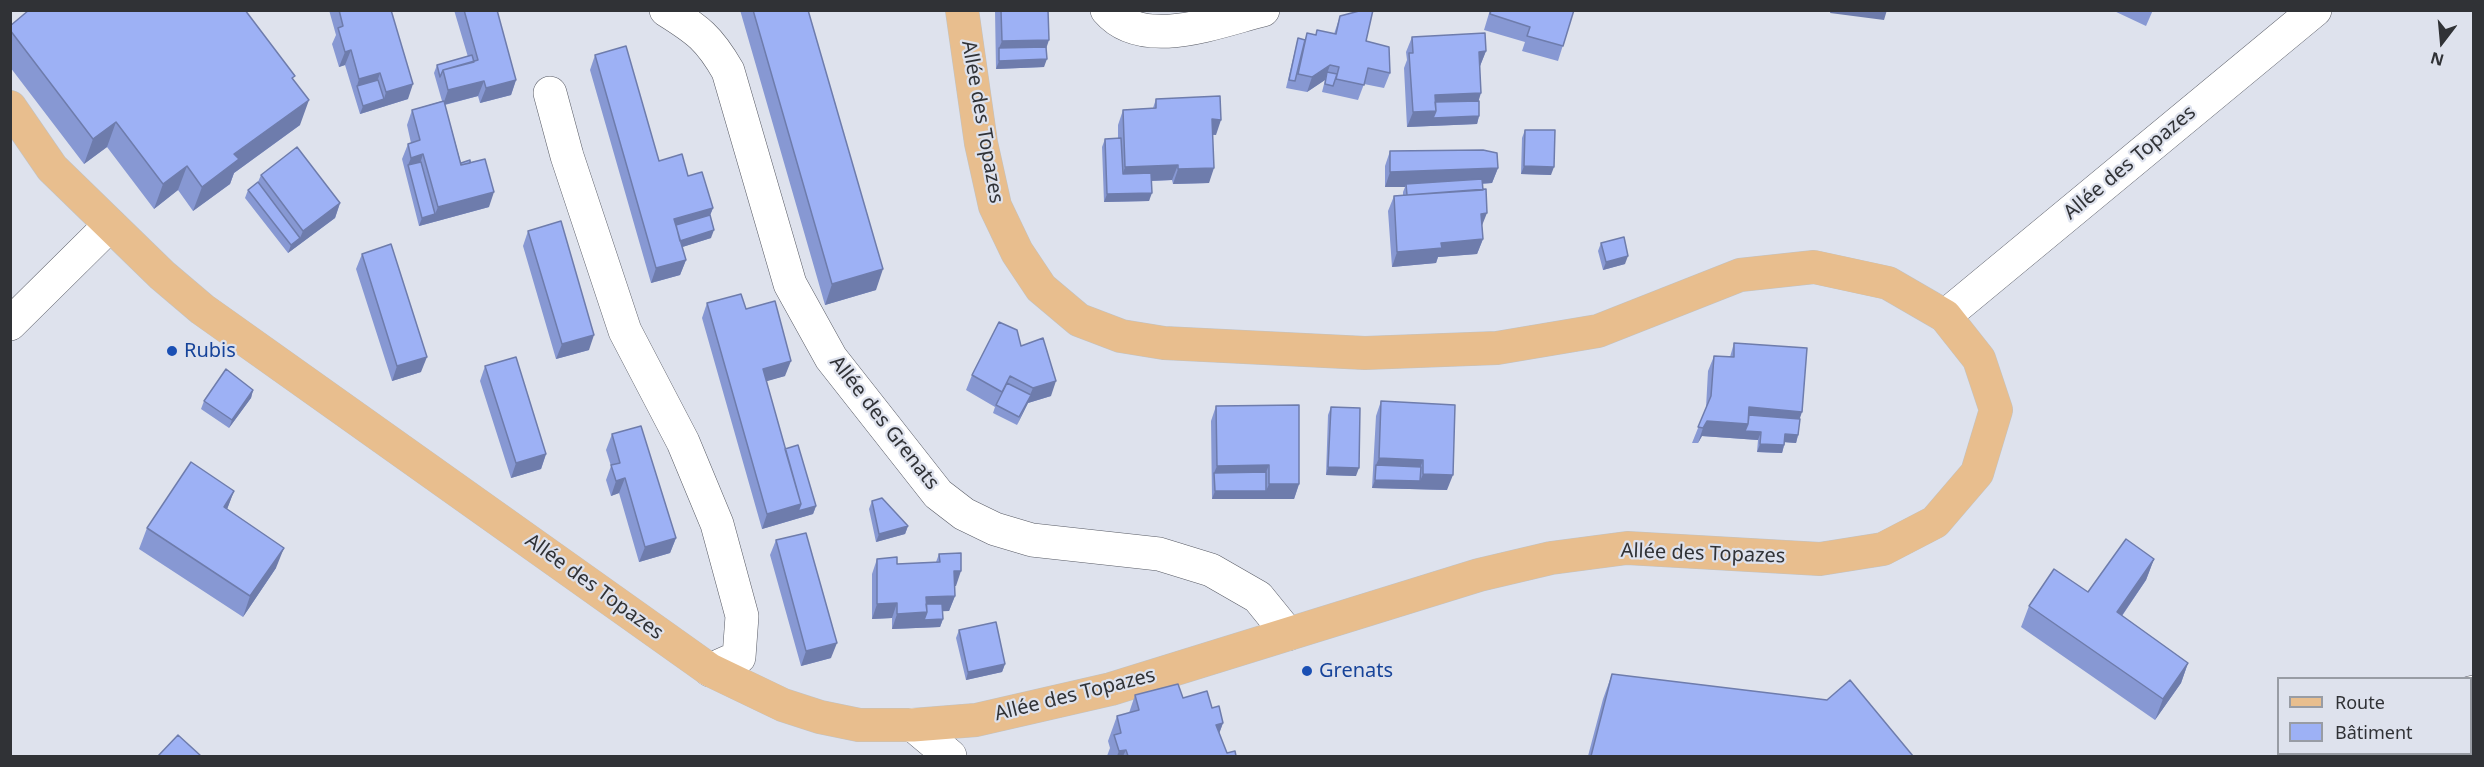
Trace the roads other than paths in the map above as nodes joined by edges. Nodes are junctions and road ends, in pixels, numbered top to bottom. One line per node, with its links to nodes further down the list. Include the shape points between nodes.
1 (666, 10): 11 (street, Allée des Grenats, via 698,30 715,48 728,71 790,284 831,358 938,494 964,514 1032,540 1159,554 1211,570 1258,597)
2 (1107, 10): 3 (street, via 1125,25 1156,32 1186,30)
3 (1263, 10)
4 (2315, 10): 9 (street, Allée des Topazes)
5 (962, 11): 9 (main road, Allée des Topazes, via 981,143 995,206 1017,252 1041,288 1079,320 1121,336 1164,343 1365,353 1497,348 1598,331 1740,275 1814,267 1888,283)
6 (550, 93): 12 (street, via 625,331 683,442 717,524 742,616 739,657)
7 (10, 107): 8 (main road, Allée des Topazes, via 52,168)
8 (110, 225): 10 (street); 12 (main road, Allée des Topazes, via 202,309)
9 (1945, 316): 11 (main road, Allée des Topazes, via 1979,358 1996,410 1977,473 1935,522 1883,549 1820,559 1627,548 1551,558 1479,575)
10 (10, 324)
11 (1288, 634): 13 (main road, Allée des Topazes, via 1110,689 976,720)
12 (710, 670): 13 (main road, Allée des Topazes, via 758,694 820,717 859,725)
13 (913, 725): 14 (street)
14 (950, 756)

